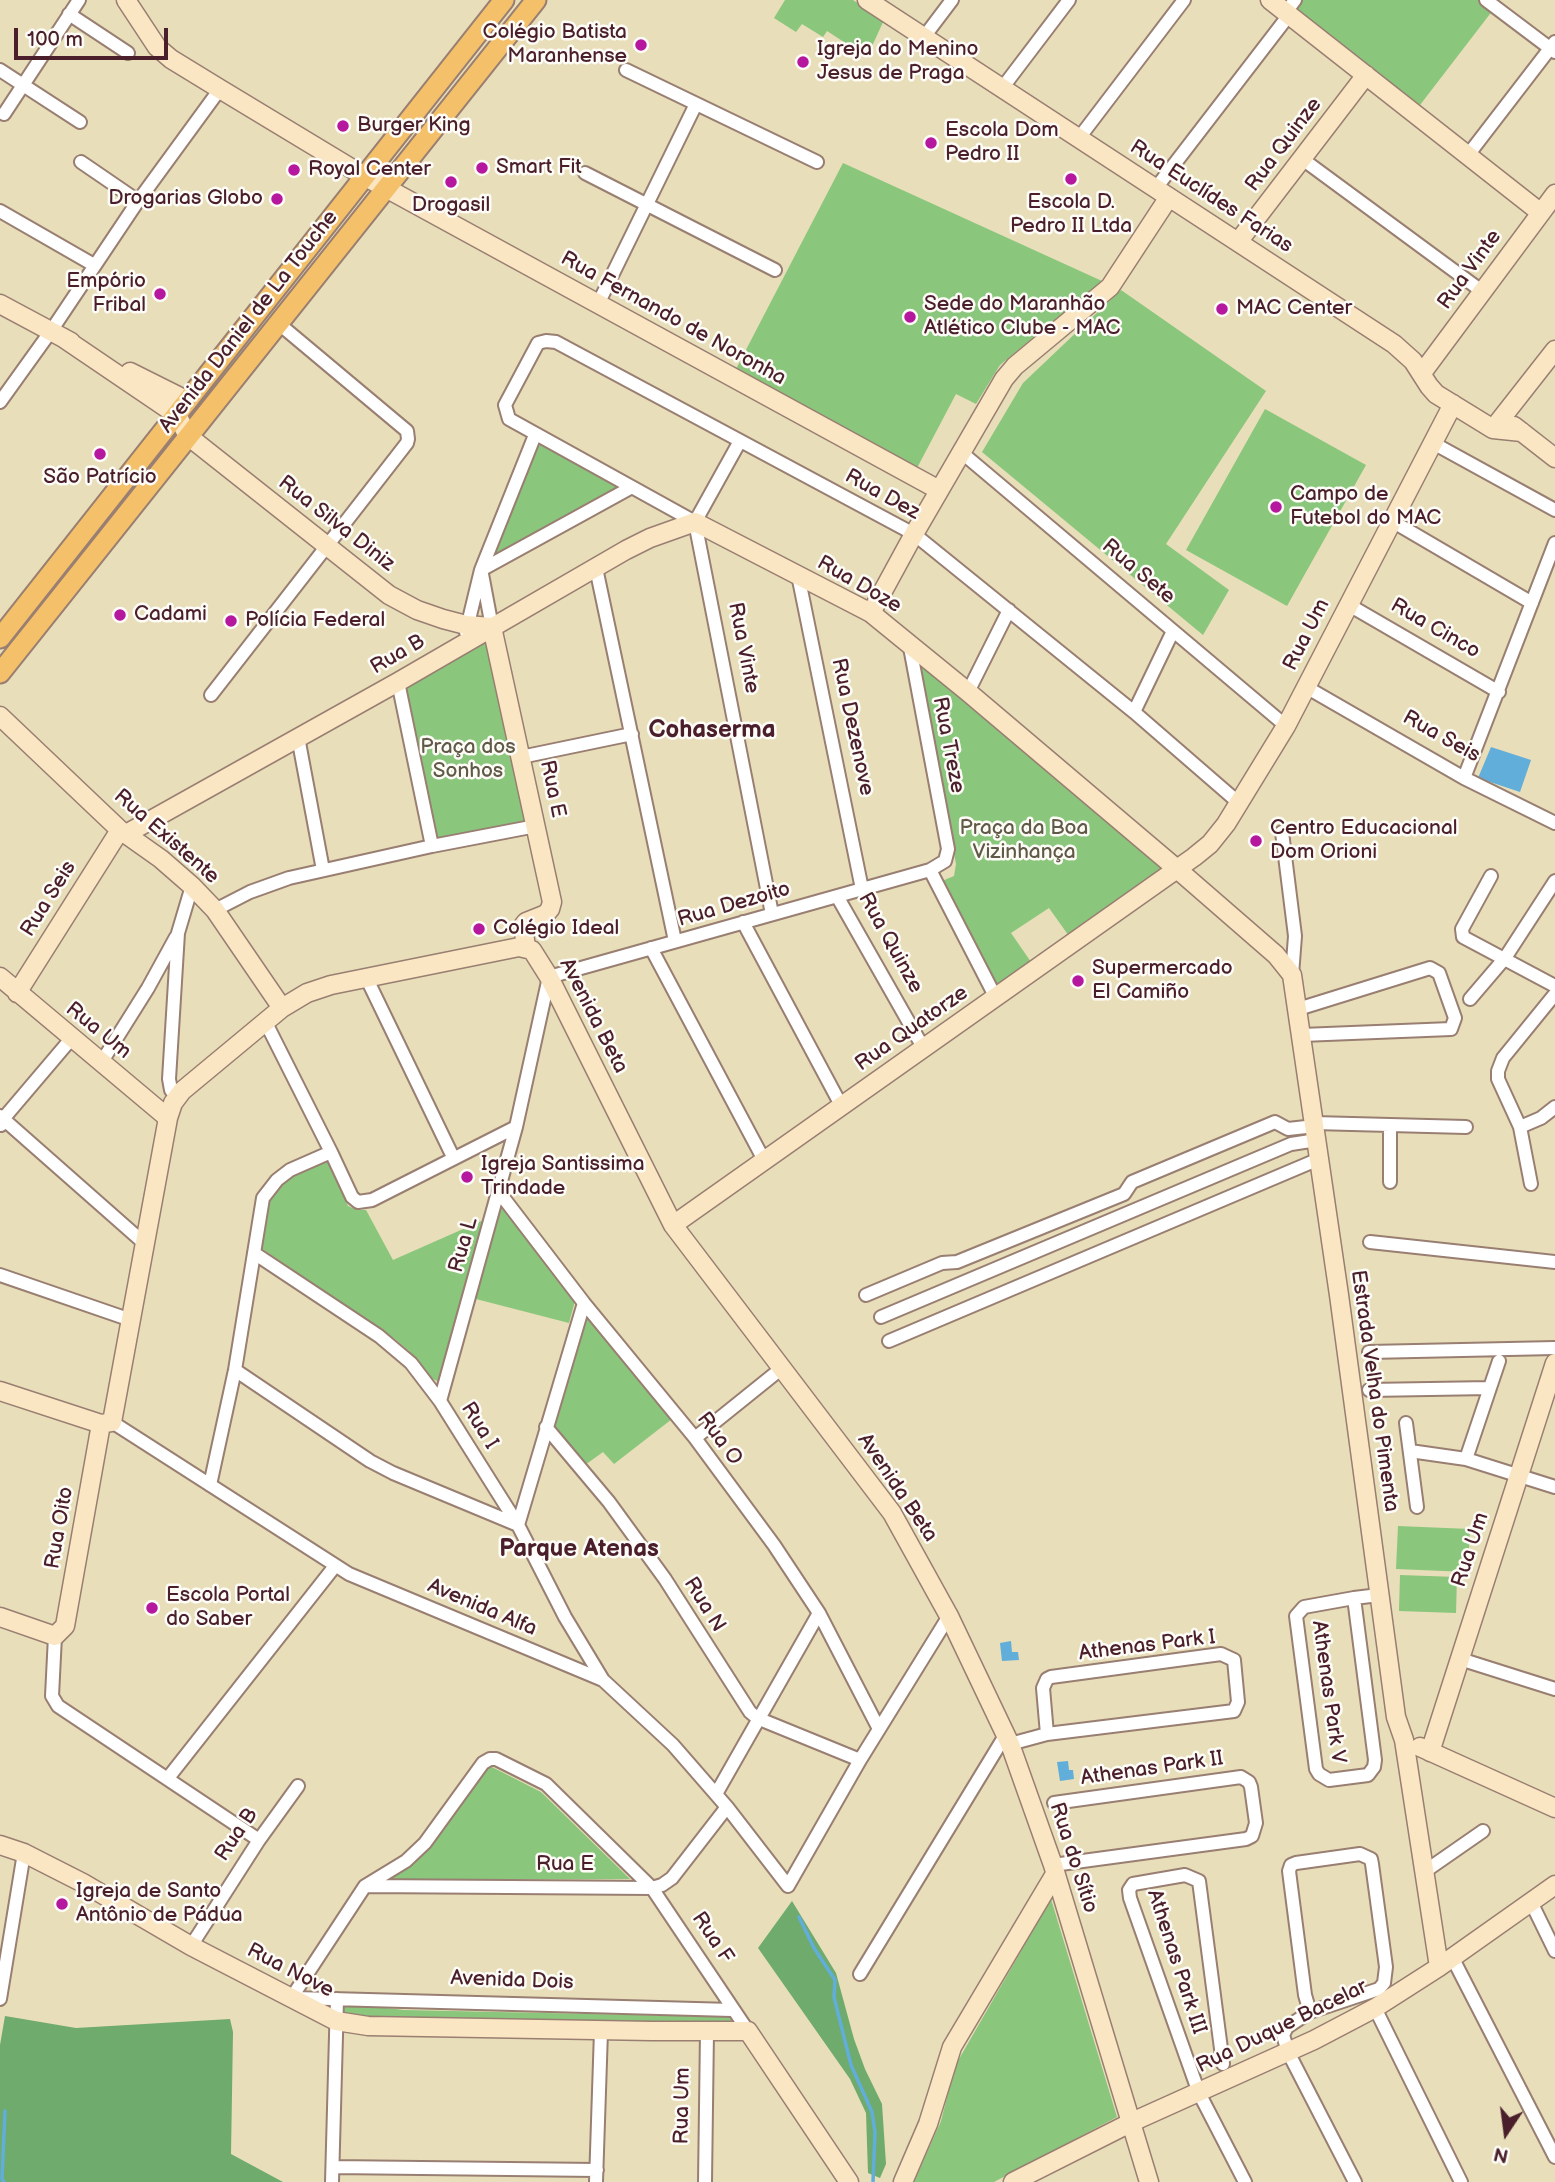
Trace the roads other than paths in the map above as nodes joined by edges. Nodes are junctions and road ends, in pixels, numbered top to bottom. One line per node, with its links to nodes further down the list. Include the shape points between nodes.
1 (79, 0): 12 (street)
2 (126, 0): 21 (street, Rua Fernando de Noronha, via 157,47)
3 (504, 0): 31 (main road, Avenida Daniel de La Touche)
4 (536, 0): 32 (main road, Avenida Daniel de La Touche)
5 (867, 0): 13 (street, Rua Euclídes Farias)
6 (952, 0): 13 (street)
7 (1069, 0): 20 (street)
8 (1184, 0): 25 (street)
9 (1270, 0): 11 (street)
10 (1486, 0): 14 (street)
11 (1290, 9): 18 (street); 33 (street)
12 (69, 15): 15 (street); 19 (street)
13 (924, 37): 20 (street, Rua Euclídes Farias)
14 (1553, 47): 26 (street)
15 (128, 52)
16 (0, 70): 19 (street)
17 (626, 70): 22 (street)
18 (1366, 75): 26 (street); 27 (street, Rua Quinze)
19 (23, 85): 23 (street); 24 (street)
20 (1003, 87): 25 (street, Rua Euclídes Farias)
21 (220, 89): 31 (street, Rua Fernando de Noronha); 35 (street)
22 (696, 104): 29 (street); 36 (street)
23 (4, 114)
24 (80, 122)
25 (1079, 138): 33 (street, Rua Euclídes Farias)
26 (1468, 155): 38 (street)
27 (1301, 158): 39 (street, Rua Quinze); 42 (street)
28 (80, 162): 35 (street)
29 (817, 162)
30 (585, 173): 36 (street)
31 (364, 176): 32 (street, Rua Fernando de Noronha); 51 (main road, Avenida Daniel de La Touche)
32 (385, 187): 44 (street, Rua Fernando de Noronha); 45 (main road, Avenida Daniel de La Touche)
33 (1163, 192): 39 (street, Rua Euclídes Farias); 59 (street, via 1110,287 1010,371)
34 (1555, 194): 38 (street, Rua Vinte)
35 (138, 201): 40 (street)
36 (647, 205): 41 (street); 44 (street)
37 (0, 211): 40 (street)
38 (1541, 213): 42 (street, Rua Vinte)
39 (1238, 242): 48 (street, Rua Euclídes Farias, via 1394,344)
40 (94, 265): 46 (street)
41 (775, 270)
42 (1482, 292): 48 (street, Rua Vinte)
43 (0, 304): 46 (street)
44 (598, 304): 62 (street, Rua Fernando de Noronha)
45 (278, 323): 52 (main road, Avenida Daniel de La Touche); 68 (street, via 408,435 407,443)
46 (57, 334): 49 (street); 51 (street)
47 (1555, 350): 54 (street)
48 (1422, 373): 50 (street, Rua Euclídes Farias, via 1432,390)
49 (0, 402)
50 (1453, 404): 54 (street, Rua Euclídes Farias); 58 (street, Rua Um)
51 (182, 408): 52 (main road); 56 (street, Rua Silva Diniz); 79 (main road, Avenida Daniel de La Touche)
52 (203, 417): 56 (main road, Avenida Daniel de La Touche)
53 (512, 422): 55 (street, Rua Doze); 57 (street, Rua Dez, via 505,405 535,347 552,341)
54 (1498, 423): 60 (street, Rua Euclídes Farias, via 1522,432)
55 (535, 435): 61 (street, Rua Doze); 70 (street)
56 (188, 436): 68 (street, Rua Silva Diniz); 82 (main road, Avenida Daniel de La Touche)
57 (740, 441): 65 (street); 66 (street, Rua Dez)
58 (1433, 443): 63 (street); 64 (street, Rua Um)
59 (961, 452): 62 (street); 78 (street, Rua Sete)
60 (1555, 458)
61 (632, 487): 65 (street, Rua Doze); 70 (street)
62 (939, 490): 66 (street)
63 (1555, 510)
64 (1392, 521): 72 (street); 73 (street, Rua Um)
65 (695, 522): 69 (street, Rua B, via 650,538); 71 (street, Rua Doze); 110 (street, Rua Vinte)
66 (914, 534): 74 (street, Rua Dez); 75 (street)
67 (1555, 543): 72 (street)
68 (326, 546): 76 (street, Rua Silva Diniz, via 406,605); 87 (street)
69 (596, 568): 77 (street, Rua B); 91 (street)
70 (481, 570): 76 (street); 77 (street)
71 (798, 575): 75 (street, Rua Doze); 107 (street, Rua Dezenove)
72 (1531, 603): 86 (street)
73 (1349, 605): 84 (street, Rua Um); 86 (street, Rua Cinco)
74 (1009, 610): 85 (street); 88 (street, Rua Dez)
75 (871, 614): 80 (street, Rua Doze)
76 (466, 625): 77 (street, Rua Silva Diniz); 81 (street)
77 (492, 627): 81 (street, Rua B); 93 (street, Rua E)
78 (1173, 631): 88 (street); 90 (street, Rua Sete)
79 (0, 638)
80 (909, 642): 85 (street, Rua Doze); 103 (street, Rua Treze, via 948,849 943,864)
81 (462, 645): 83 (street, Rua B)
82 (0, 673)
83 (398, 682): 92 (street, Rua B); 100 (street)
84 (1306, 687): 90 (street, Rua Um); 94 (street, Rua Seis)
85 (968, 692): 101 (street, Rua Doze)
86 (1499, 692): 94 (street)
87 (211, 695)
88 (1134, 712): 95 (street, Rua Dez)
89 (0, 716): 98 (street, Rua Existente)
90 (1286, 726): 95 (street, Rua Um)
91 (632, 734): 93 (street); 113 (street)
92 (298, 737): 98 (street, Rua B); 102 (street)
93 (522, 757): 97 (street, Rua E)
94 (1464, 778): 96 (street, Rua Seis)
95 (1239, 803): 101 (street, Rua Um, via 1210,844)
96 (1555, 823)
97 (536, 827): 100 (street); 114 (street, Rua E, via 552,906 524,924)
98 (123, 832): 106 (street, Rua Existente); 122 (street, Rua Seis)
99 (1282, 832): 117 (street, via 1295,936)
100 (432, 846): 102 (street)
101 (1177, 869): 117 (street, via 1276,955); 124 (street, Rua Quatorze)
102 (323, 870): 109 (street, via 250,892)
103 (930, 870): 107 (street, Rua Dezoito); 124 (street)
104 (1491, 876): 116 (street, via 1462,929 1463,937)
105 (1555, 881): 116 (street)
106 (192, 886): 109 (street, Rua Existente); 112 (street)
107 (862, 889): 108 (street, Rua Dezoito)
108 (837, 896): 110 (street, Rua Dezoito); 131 (street, Rua Quinze)
109 (215, 910): 126 (street, Rua Existente)
110 (772, 914): 111 (street, Rua Dezoito)
111 (743, 922): 113 (street, Rua Dezoito); 134 (street)
112 (178, 933): 132 (street); 133 (street, via 169,1079)
113 (675, 941): 115 (street, Rua Dezoito)
114 (526, 947): 119 (street, Avenida Beta, via 536,953); 120 (street)
115 (652, 948): 119 (street, Rua Dezoito); 146 (street)
116 (1505, 958): 121 (street); 125 (street)
117 (1292, 975): 127 (street, Estrada Velha do Pimenta)
118 (0, 977): 122 (street, Rua Um)
119 (549, 977): 139 (street, Rua L); 150 (street, Avenida Beta)
120 (366, 978): 126 (street, via 319,989); 144 (street)
121 (1555, 986)
122 (17, 993): 130 (street, Rua Um)
123 (1555, 995): 141 (street, via 1499,1065 1498,1079)
124 (996, 998): 131 (street, Rua Quatorze)
125 (1470, 999)
126 (282, 1008): 128 (street)
127 (1298, 1009): 129 (street, Estrada Velha do Pimenta); 129 (street, via 1430,968 1439,973 1455,1018 1451,1029)
128 (265, 1021): 133 (street); 143 (street)
129 (1302, 1035): 142 (street, Estrada Velha do Pimenta)
130 (71, 1039): 132 (street, Rua Um); 137 (street)
131 (924, 1049): 134 (street, Rua Quatorze)
132 (101, 1063): 136 (street, Rua Um)
133 (177, 1097): 136 (street)
134 (842, 1107): 146 (street, Rua Quatorze)
135 (1555, 1107): 141 (street)
136 (168, 1118): 152 (street)
137 (1, 1121): 152 (street)
138 (1390, 1125): 140 (street); 142 (street); 147 (street)
139 (516, 1126): 144 (street); 149 (street, Rua L)
140 (1466, 1127)
141 (1520, 1127): 148 (street)
142 (1315, 1130): 145 (street, Estrada Velha do Pimenta); 156 (street, via 1288,1129 1275,1122 1132,1182 1124,1194); 158 (street)
143 (331, 1152): 144 (street, via 352,1197 364,1203); 153 (street, via 290,1170 269,1188 263,1198)
144 (453, 1157)
145 (1319, 1159): 160 (street); 183 (street, Estrada Velha do Pimenta)
146 (765, 1162): 150 (street, Rua Quatorze)
147 (1390, 1182)
148 (1531, 1184)
149 (499, 1192): 157 (street, Rua O); 170 (street, Rua L)
150 (673, 1226): 165 (street, Avenida Beta)
151 (1370, 1242): 154 (street)
152 (144, 1243): 159 (street)
153 (254, 1253): 166 (street); 170 (street, Rua I, via 395,1349)
154 (1555, 1262)
155 (0, 1275): 159 (street)
156 (866, 1295)
157 (584, 1303): 173 (street); 174 (street, Rua O)
158 (881, 1317)
159 (131, 1320): 171 (street)
160 (890, 1341)
161 (1549, 1349): 162 (street)
162 (1369, 1352)
163 (1499, 1361): 167 (street)
164 (1555, 1363): 177 (street, Rua Um)
165 (782, 1368): 174 (street); 186 (street, Avenida Beta, via 892,1513)
166 (235, 1370): 178 (street); 181 (street, via 370,1461)
167 (1490, 1388): 168 (street); 176 (street)
168 (1369, 1390)
169 (0, 1391): 171 (street)
170 (440, 1401): 181 (street, Rua I)
171 (107, 1423): 178 (street, Avenida Alfa); 188 (street, Rua Oito, via 67,1621)
172 (1406, 1423): 175 (street)
173 (546, 1427): 181 (street); 192 (street, Rua N, via 649,1557 743,1704)
174 (695, 1438): 185 (street, Rua O)
175 (1410, 1451): 176 (street); 180 (street)
176 (1466, 1459): 177 (street)
177 (1519, 1476): 179 (street); 189 (street, Rua Um)
178 (210, 1485): 182 (street, Avenida Alfa)
179 (1555, 1488)
180 (1417, 1507)
181 (518, 1525): 190 (street, Rua I)
182 (335, 1566): 190 (street, Avenida Alfa); 199 (street)
183 (1379, 1595): 184 (street, Athenas Park V); 196 (street, Estrada Velha do Pimenta, via 1396,1717)
184 (1354, 1598): 184 (street, Athenas Park V, via 1304,1607 1296,1616 1316,1769 1329,1780 1368,1775 1374,1767)
185 (819, 1613): 192 (street); 193 (street, Rua O)
186 (949, 1616): 193 (street); 195 (street, Rua do Sítio)
187 (0, 1617): 188 (street)
188 (55, 1636): 199 (street, via 52,1696 58,1706)
189 (1460, 1659): 191 (street); 197 (street, Rua Um)
190 (603, 1679): 201 (street, Avenida Alfa, via 673,1745)
191 (1555, 1689)
192 (757, 1718): 198 (street, Rua N); 201 (street)
193 (879, 1729): 198 (street)
194 (1047, 1734): 194 (street, Athenas Park I, via 1234,1711 1238,1702 1234,1660 1221,1654 1051,1677 1043,1688); 195 (street, Athenas Park I)
195 (1008, 1739): 209 (street, Rua do Sítio); 218 (street)
196 (1404, 1740): 197 (street); 210 (street, Estrada Velha do Pimenta)
197 (1430, 1752): 204 (street)
198 (860, 1760): 203 (street, Avenida Alfa, via 788,1886)
199 (168, 1778): 206 (street)
200 (299, 1786): 206 (street, Rua B)
201 (716, 1794): 203 (street, Avenida Alfa)
202 (1054, 1803): 209 (street, Athenas Park II, via 1241,1777 1249,1782 1256,1823 1246,1839 1074,1861)
203 (727, 1807): 213 (street, via 672,1878)
204 (1555, 1808)
205 (1483, 1831): 210 (street)
206 (259, 1840): 215 (street, Rua B)
207 (0, 1845): 208 (street, Rua Nove)
208 (24, 1853): 215 (street, Rua Nove); 220 (street)
209 (1054, 1869): 232 (street, Rua do Sítio); 239 (street, via 952,2047)
210 (1424, 1872): 217 (street, Estrada Velha do Pimenta)
211 (1555, 1885): 214 (street, Rua Duque Bacelar)
212 (365, 1886): 213 (street, Rua E); 213 (street, Rua F, via 407,1861 483,1763 496,1759 546,1784); 219 (street)
213 (652, 1888): 223 (street, Rua F)
214 (1531, 1902): 216 (street); 217 (street, Rua Duque Bacelar)
215 (191, 1946): 219 (street, Rua Nove)
216 (1555, 1951)
217 (1446, 1962): 222 (street, Rua Duque Bacelar); 233 (street)
218 (860, 1974)
219 (292, 1997): 221 (street, Avenida Dois); 225 (street, Rua Nove)
220 (0, 1998)
221 (337, 1998): 223 (street, Avenida Dois); 225 (street)
222 (1375, 2008): 229 (street, Rua Duque Bacelar); 244 (street)
223 (732, 2010): 228 (street, Rua F)
224 (1310, 2012): 224 (street, via 1379,1989 1384,1983 1386,1967 1367,1855 1291,1865); 229 (street, via 1284,2030)
225 (336, 2021): 226 (street, via 368,2026); 234 (street)
226 (601, 2031): 227 (street); 235 (street)
227 (707, 2031): 228 (street); 237 (street, Rua Um)
228 (748, 2031): 238 (street, Rua F)
229 (1288, 2052): 231 (street, Rua Duque Bacelar); 243 (street)
230 (1223, 2064): 231 (street, Athenas Park III, via 1199,1881 1185,1875 1139,1881 1129,1890 1130,1898)
231 (1199, 2093): 232 (street, Rua Duque Bacelar); 242 (street)
232 (1132, 2122): 240 (street, Rua Duque Bacelar); 241 (street, Rua do Sítio)
233 (1555, 2157)
234 (333, 2167): 235 (street); 236 (street)
235 (596, 2176)
236 (332, 2182)
237 (705, 2182)
238 (849, 2182)
239 (904, 2182)
240 (1013, 2182)
241 (1149, 2182)
242 (1245, 2182)
243 (1355, 2182)
244 (1461, 2182)

